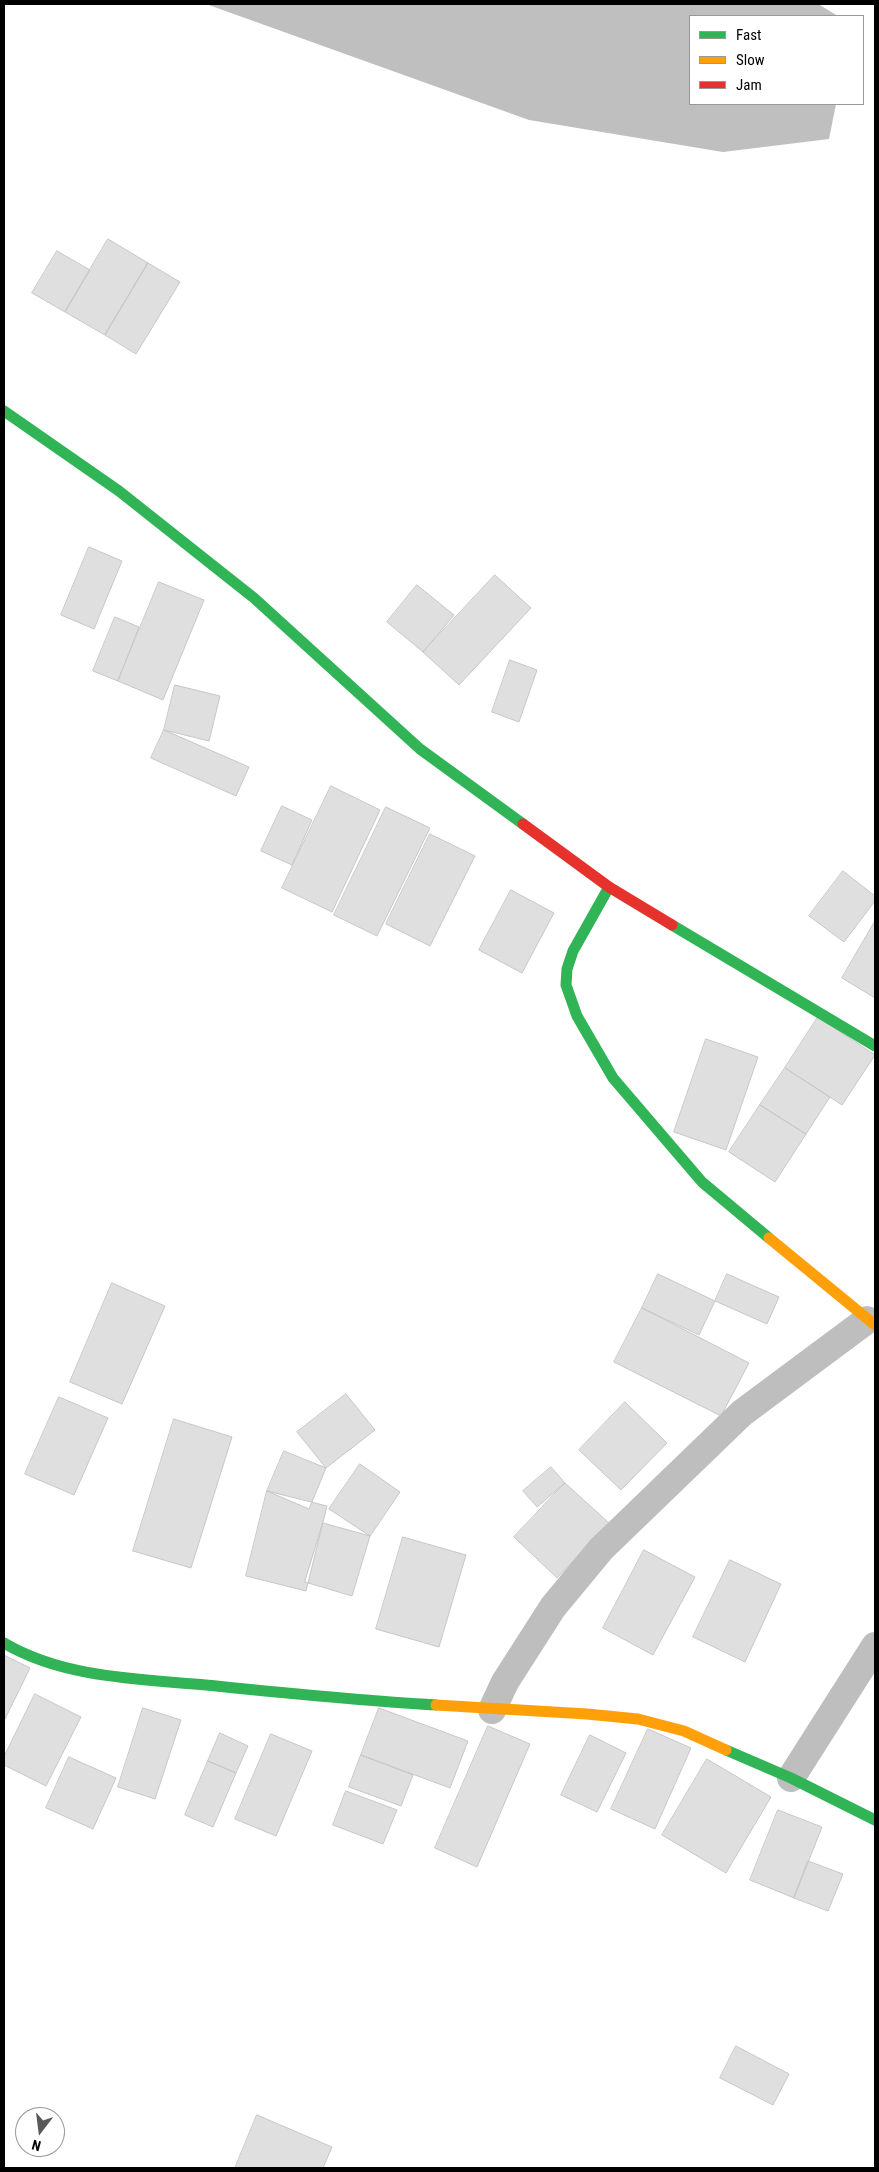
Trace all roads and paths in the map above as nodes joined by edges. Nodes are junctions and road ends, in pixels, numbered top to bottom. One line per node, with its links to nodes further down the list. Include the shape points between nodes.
1 (4, 411): 2 (street, via 118,491 254,598 420,749)
2 (609, 887): 3 (street); 4 (street, via 573,951 566,985 577,1016 613,1078 702,1182)
3 (875, 1046)
4 (871, 1323): 7 (street, via 742,1414 601,1548 553,1607 505,1682)
5 (4, 1643): 7 (street, via 56,1666 124,1677 357,1701)
6 (875, 1646): 8 (street)
7 (492, 1710): 8 (street, via 587,1714 638,1720 684,1731)
8 (791, 1778): 9 (street)
9 (875, 1820)

